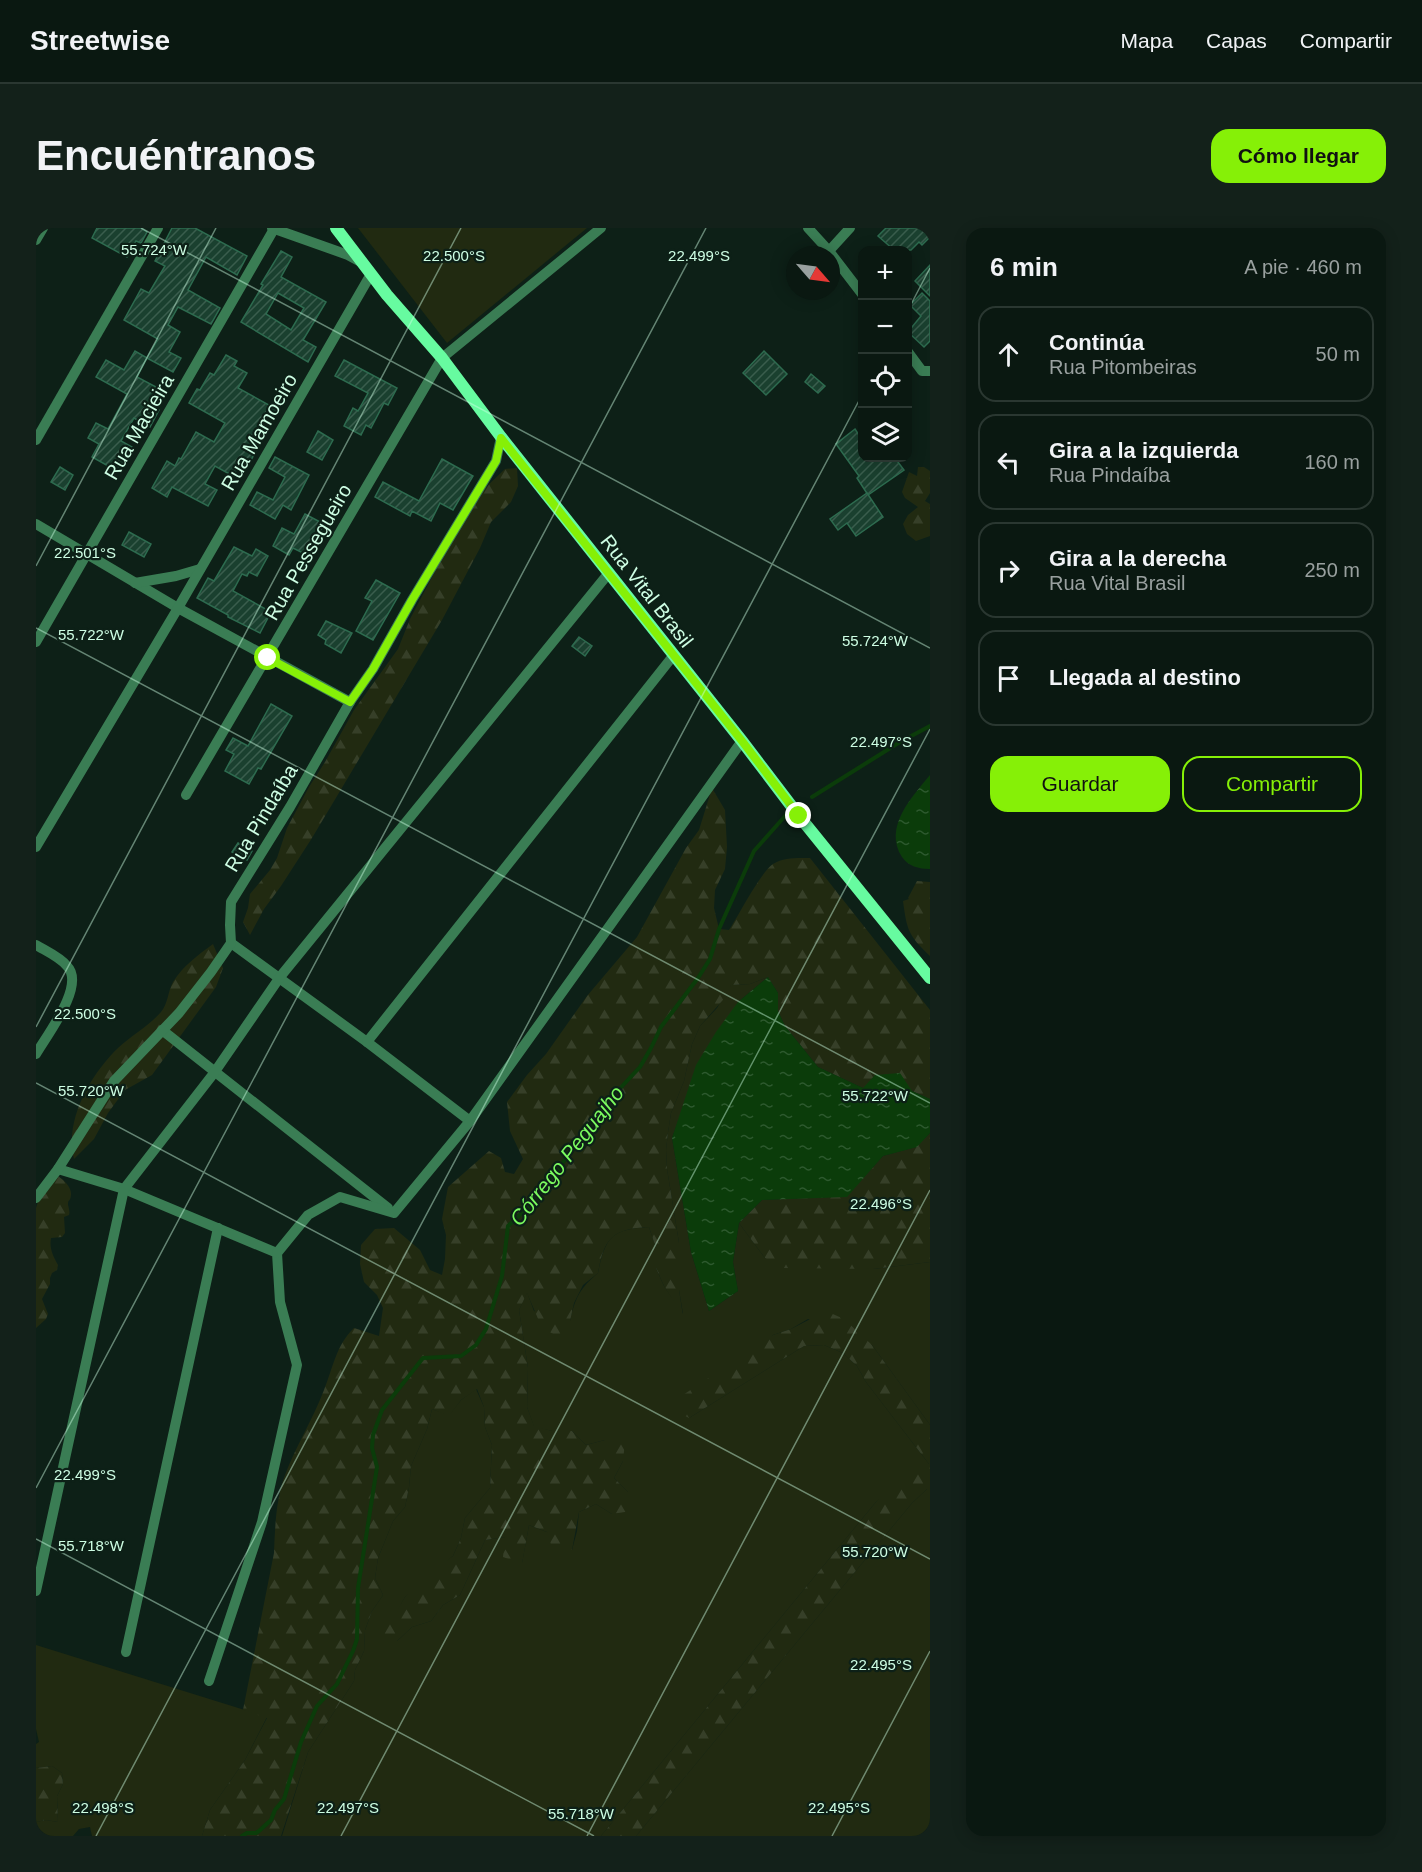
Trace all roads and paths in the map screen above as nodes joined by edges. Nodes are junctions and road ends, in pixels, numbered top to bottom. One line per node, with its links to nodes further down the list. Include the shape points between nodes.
1 (43, 228): 8 (street)
2 (158, 228): 19 (street)
3 (336, 228): 11 (main road, Rua Vital Brasil)
4 (601, 228): 16 (street)
5 (808, 228): 9 (street)
6 (850, 228): 10 (street)
7 (273, 229): 11 (street); 21 (street, Rua Macieira)
8 (36, 240)
9 (824, 246)
10 (834, 246)
11 (362, 262): 13 (main road, Rua Vital Brasil)
12 (840, 265): 14 (street)
13 (371, 274): 16 (main road, Rua Vital Brasil); 22 (street, Rua Mamoeiro)
14 (858, 289)
15 (909, 354): 17 (street, via 922,371)
16 (442, 358): 18 (main road, Rua Vital Brasil); 28 (street, Rua Pessegueiro)
17 (930, 371)
18 (501, 438): 23 (main road, Rua Vital Brasil); 29 (street, Rua Pindaíba, via 496,461)
19 (36, 440)
20 (36, 524): 21 (street)
21 (87, 554): 24 (street); 26 (street, Rua Macieira)
22 (200, 569): 24 (street); 25 (street, Rua Mamoeiro)
23 (608, 574): 27 (main road, Rua Vital Brasil); 35 (street)
24 (135, 583): 25 (street)
25 (178, 608): 28 (street); 32 (street, Rua Mamoeiro)
26 (36, 642)
27 (673, 656): 30 (main road, Rua Vital Brasil); 38 (street)
28 (268, 658): 29 (street); 31 (street, Rua Pessegueiro)
29 (350, 702): 33 (street, Rua Pindaíba, via 231,902)
30 (742, 741): 36 (main road, Rua Vital Brasil); 41 (street)
31 (186, 795)
32 (36, 847)
33 (231, 943): 35 (street); 37 (street)
34 (36, 945): 39 (street, via 67,965 73,983 66,1005)
35 (280, 977): 38 (street); 40 (street)
36 (930, 978)
37 (162, 1030): 40 (street); 42 (street, via 114,1082)
38 (367, 1042): 41 (street)
39 (36, 1054)
40 (214, 1073): 43 (street); 45 (street)
41 (470, 1121): 45 (street)
42 (58, 1169): 43 (street); 44 (street)
43 (124, 1189): 46 (street); 48 (street)
44 (36, 1198)
45 (394, 1213): 47 (street, via 340,1197 308,1215)
46 (218, 1228): 47 (street); 49 (street)
47 (277, 1253): 50 (street, via 280,1302 297,1365 262,1522)
48 (36, 1591)
49 (126, 1652)
50 (209, 1681)

